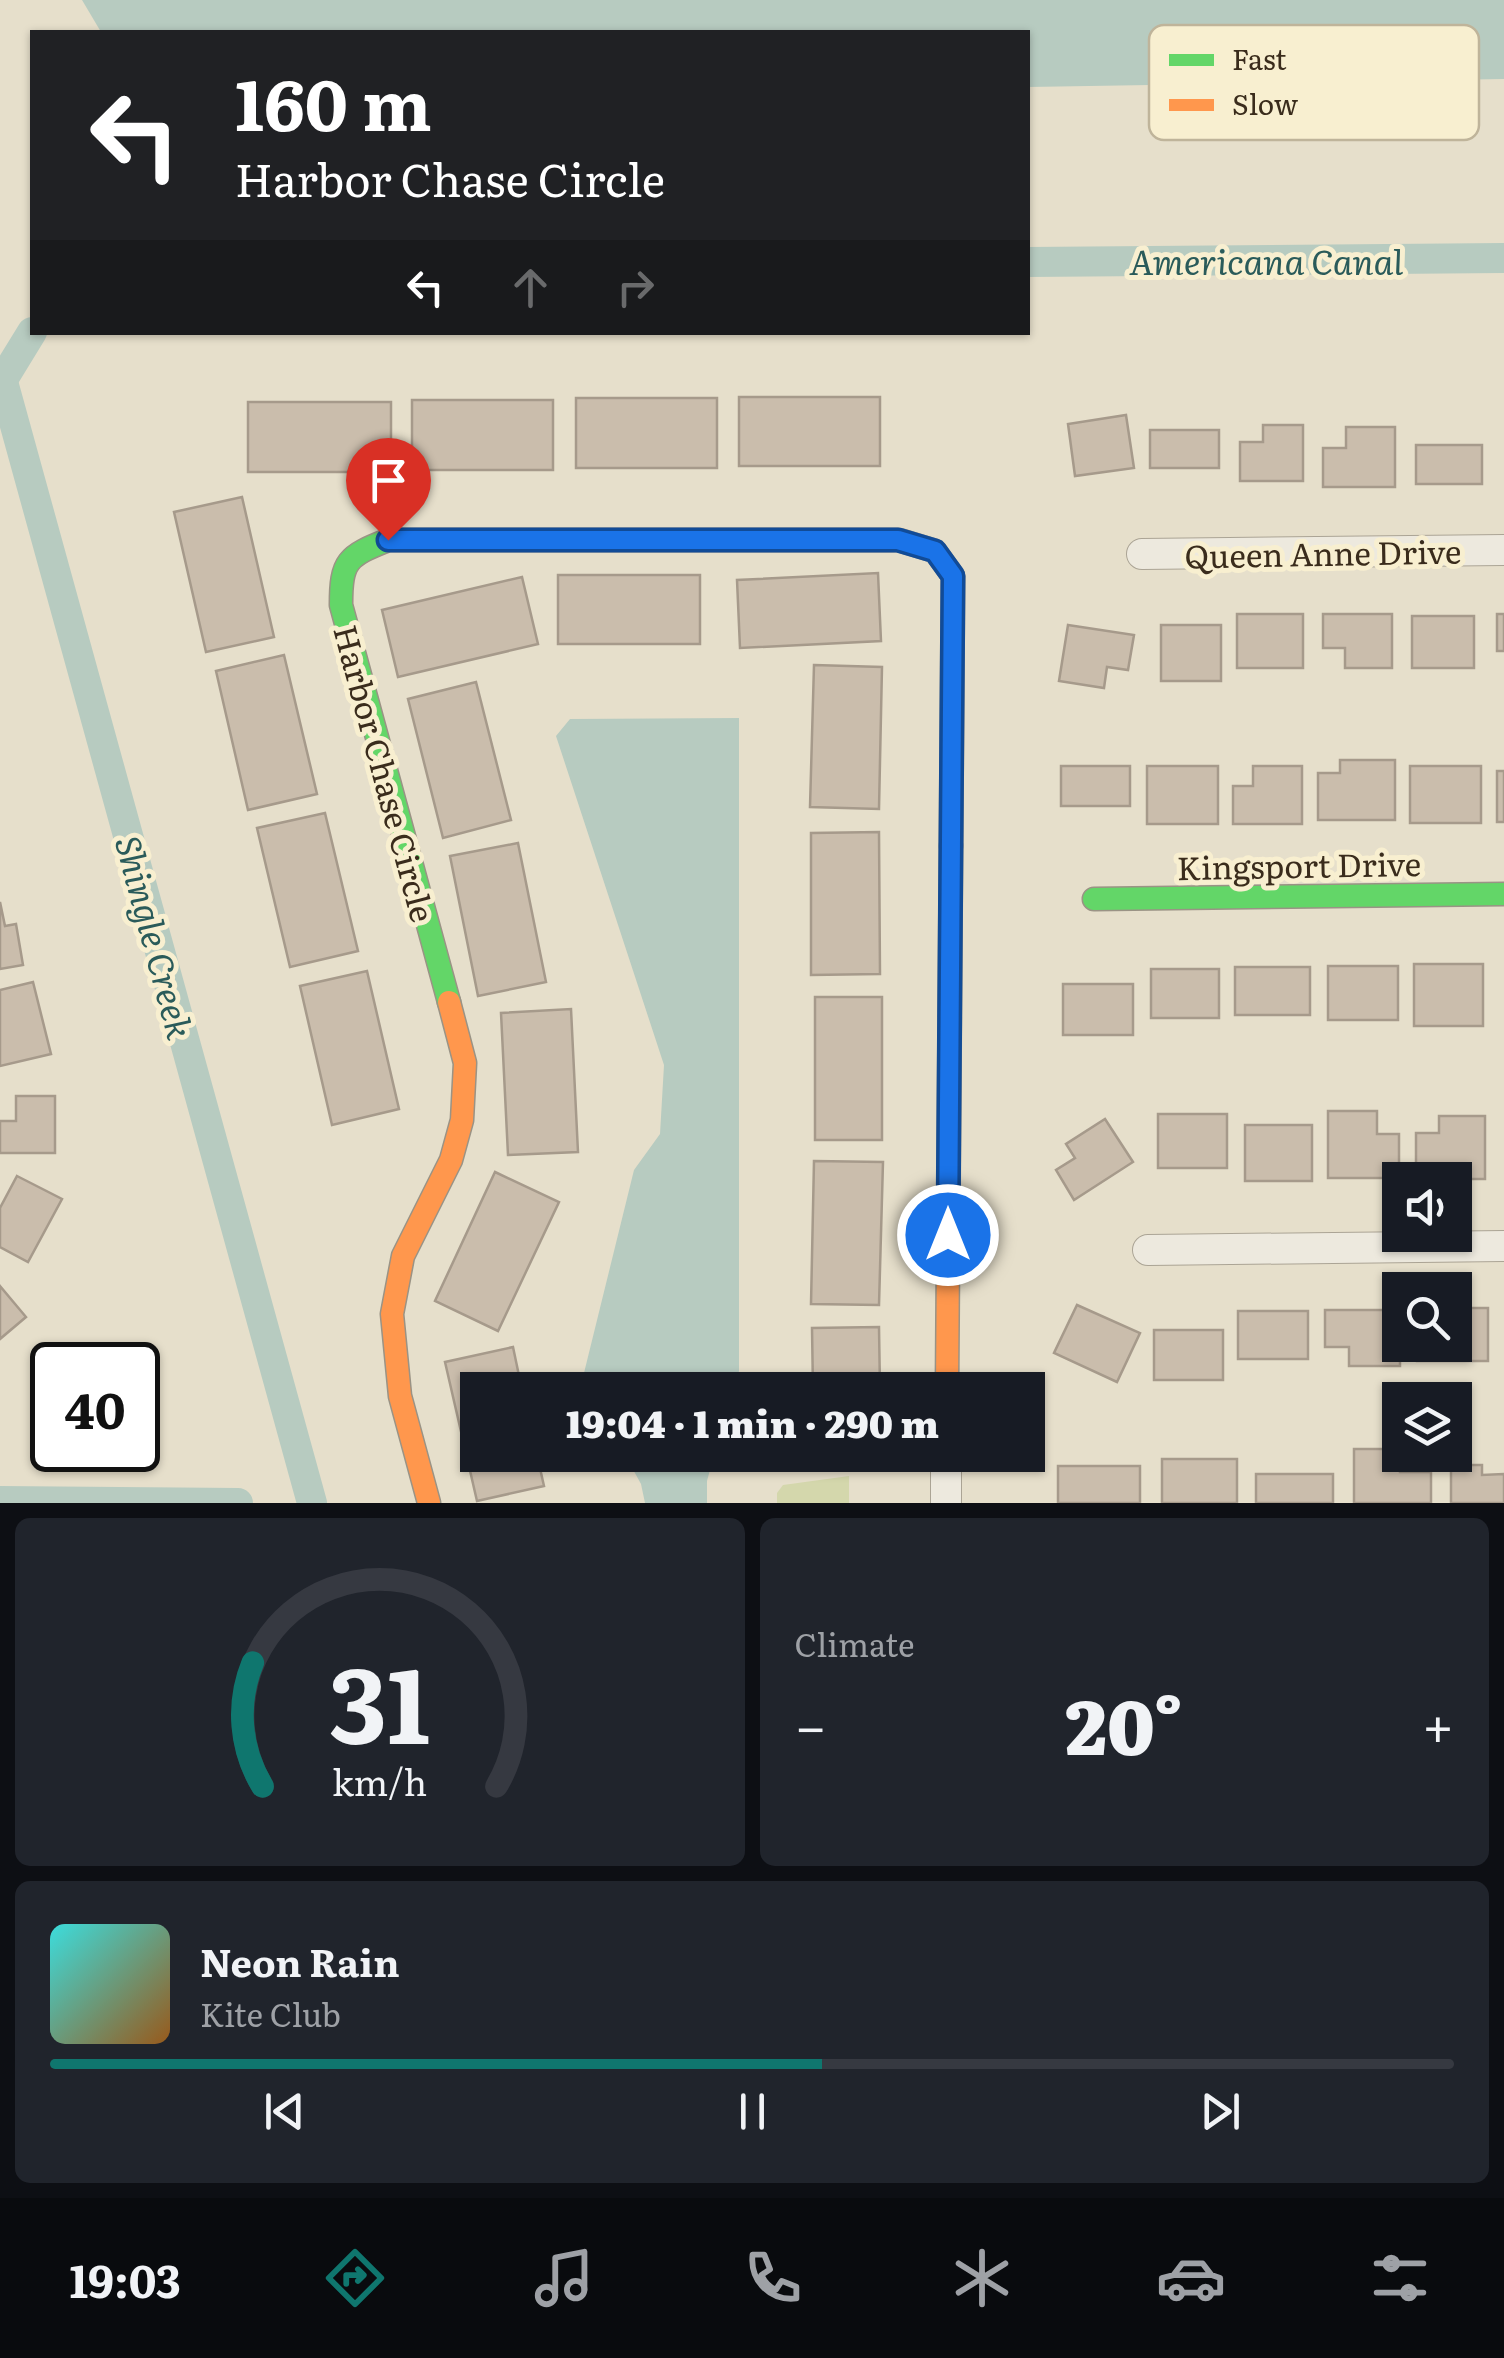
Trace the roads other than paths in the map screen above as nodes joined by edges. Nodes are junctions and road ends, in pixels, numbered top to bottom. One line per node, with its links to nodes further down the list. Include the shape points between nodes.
1 (1504, 550): 2 (street, Queen Anne Drive)
2 (1142, 554)
3 (1504, 894): 4 (street, Kingsport Drive)
4 (1094, 899)
5 (1504, 1246): 6 (street)
6 (1148, 1250)
7 (947, 1372): 9 (street, Harbor Chase Circle, via 953,576 935,551 898,540 388,540 359,551 340,572 340,605 465,1063 465,1117 395,1284 395,1378)
8 (946, 1472): 10 (street)
9 (429, 1503)
10 (946, 1503)

